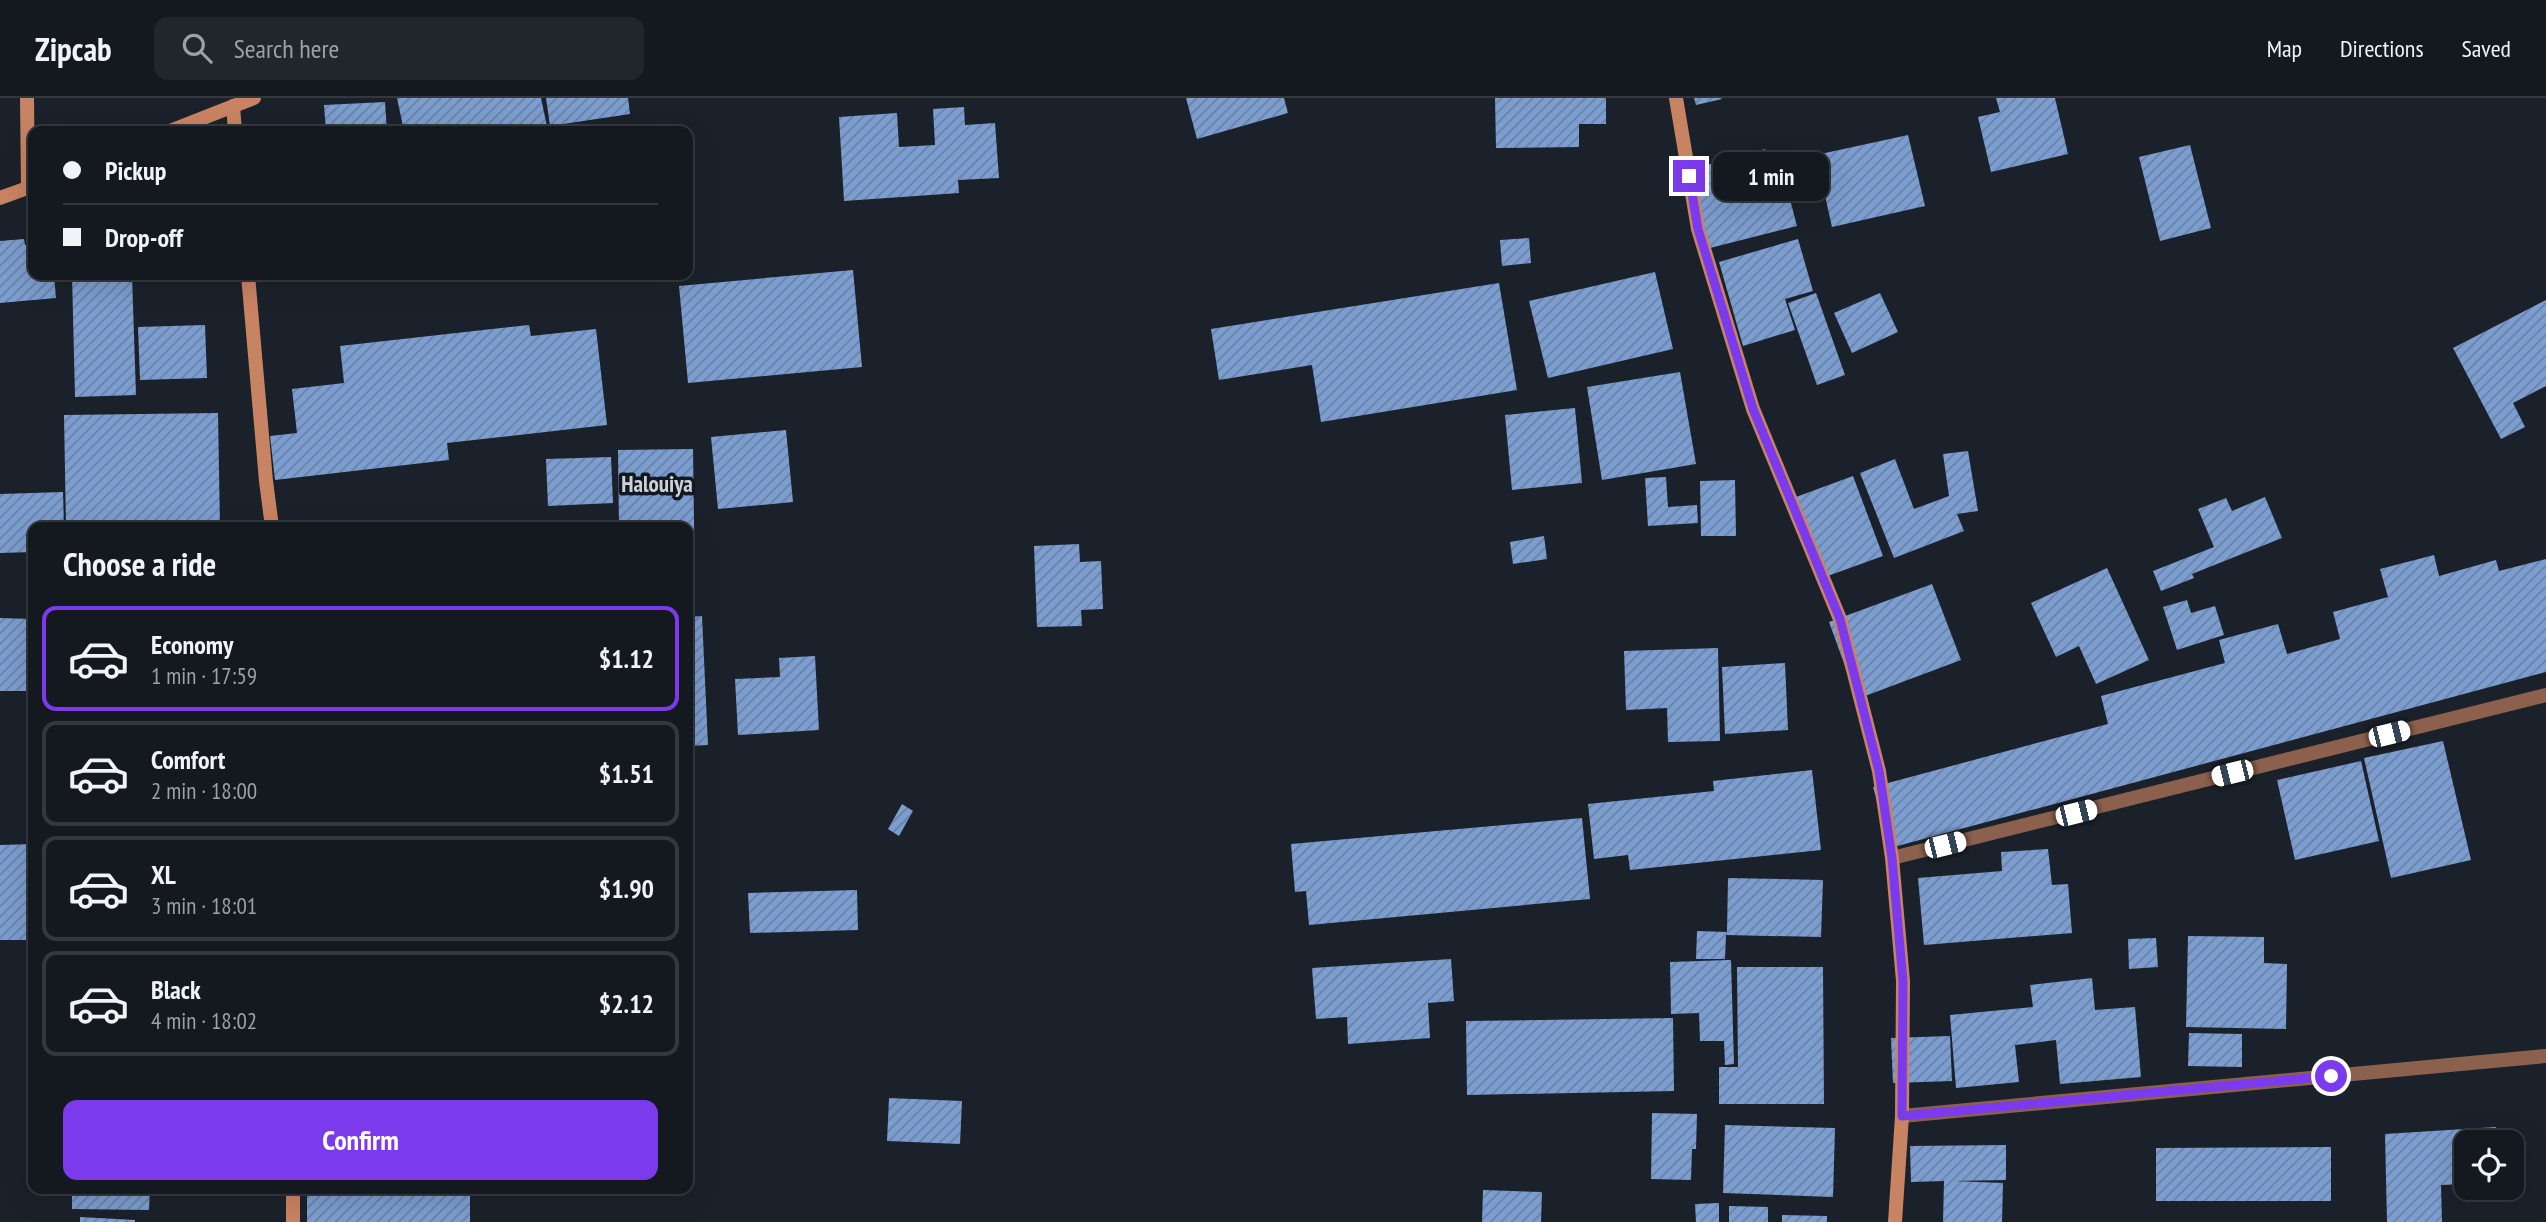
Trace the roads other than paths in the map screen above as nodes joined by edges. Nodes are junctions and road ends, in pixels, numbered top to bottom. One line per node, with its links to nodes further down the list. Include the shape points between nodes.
1 (27, 98): 5 (main road)
2 (254, 98): 4 (main road)
3 (1676, 98): 13 (main road, via 1698,229 1753,409 1840,619 1879,771)
4 (233, 106): 6 (main road); 7 (main road)
5 (28, 126)
6 (183, 126)
7 (235, 126)
8 (28, 188): 9 (main road)
9 (0, 198)
10 (248, 280): 11 (main road)
11 (271, 522)
12 (2546, 695): 13 (street)
13 (1892, 858): 15 (main road, via 1903,981)
14 (2546, 1056): 15 (street)
15 (1902, 1116): 18 (main road)
16 (293, 1194): 17 (main road)
17 (293, 1222)
18 (1895, 1222)

